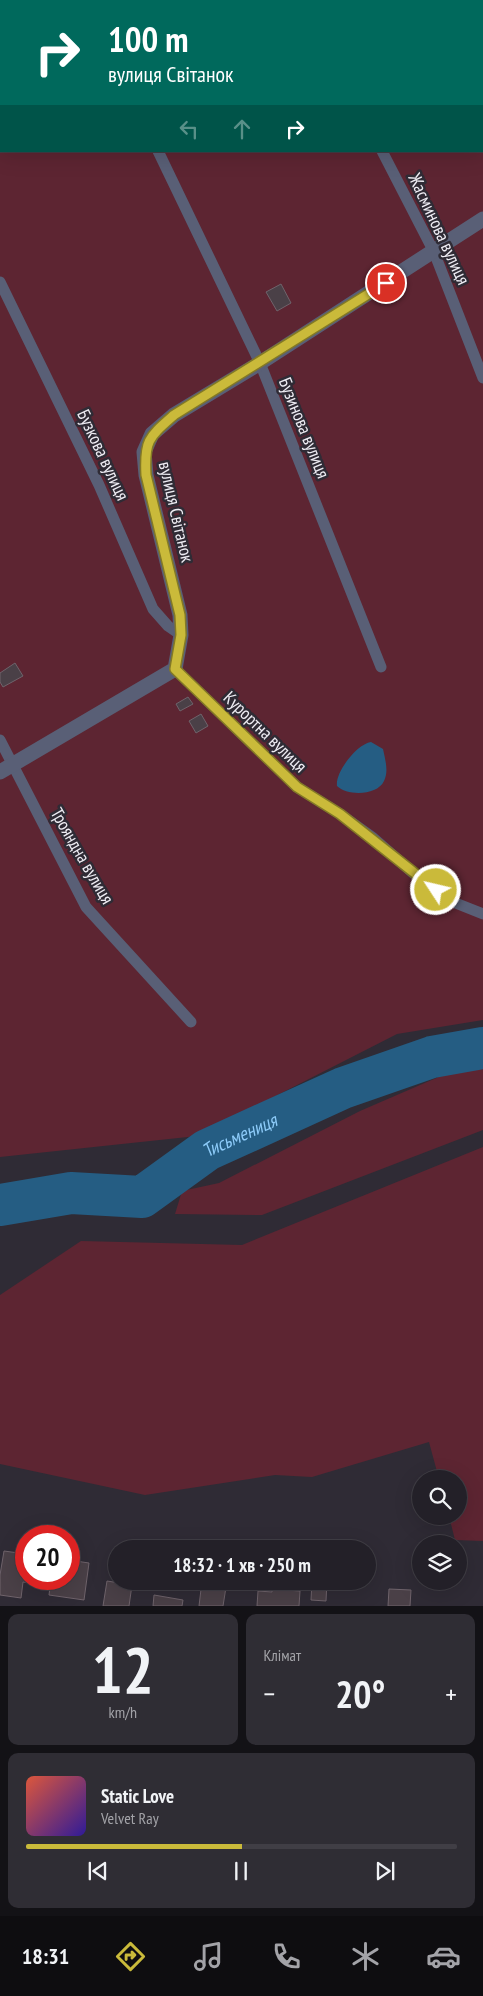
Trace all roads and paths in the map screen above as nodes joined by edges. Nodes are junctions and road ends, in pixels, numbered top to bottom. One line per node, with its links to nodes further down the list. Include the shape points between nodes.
1 (158, 152): 6 (lane, Бузинова вулиця)
2 (383, 152): 4 (lane, Жасминова вулиця)
3 (483, 219): 4 (street, вулиця Світанок)
4 (434, 252): 6 (street, вулиця Світанок); 7 (lane, Жасминова вулиця)
5 (0, 282): 8 (lane, Бузкова вулиця, via 99,485 153,609)
6 (260, 363): 8 (street, вулиця Світанок, via 174,415 152,434 144,452 146,475 180,615); 9 (lane, Бузинова вулиця)
7 (483, 378)
8 (181, 635): 10 (street, вулиця Світанок)
9 (381, 668)
10 (175, 669): 12 (street); 13 (lane, Курортна вулиця, via 297,787 372,837 420,880 453,902)
11 (0, 740): 12 (lane, Трояндна вулиця)
12 (6, 768): 14 (lane, Трояндна вулиця, via 86,907)
13 (483, 914)
14 (191, 1022)

